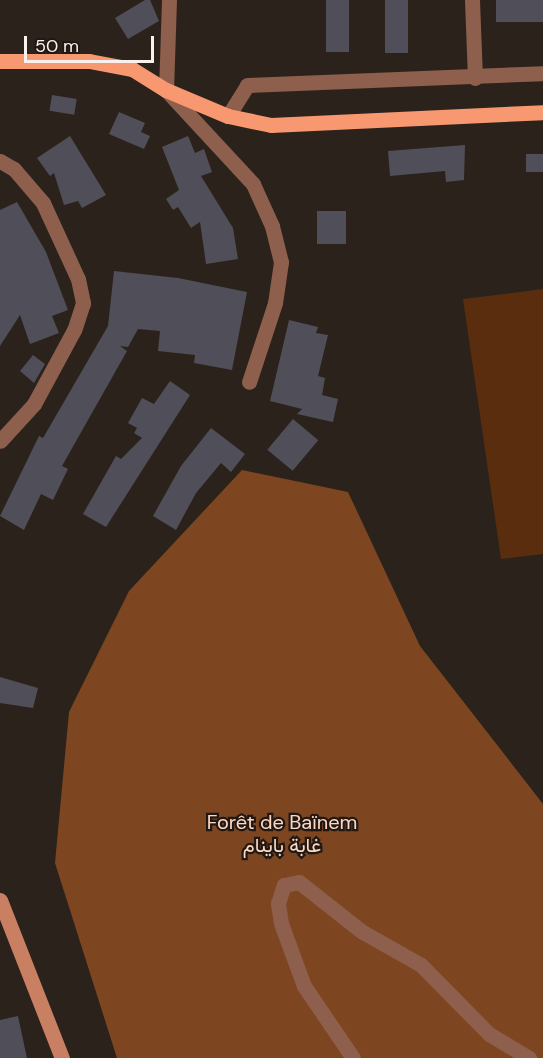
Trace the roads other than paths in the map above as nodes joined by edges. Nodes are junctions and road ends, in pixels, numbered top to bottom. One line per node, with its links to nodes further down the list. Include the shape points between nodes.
1 (169, 0): 6 (street)
2 (472, 0): 5 (street)
3 (0, 61): 6 (main road, via 89,61 132,69)
4 (543, 73): 5 (street)
5 (475, 78): 8 (street, via 246,85)
6 (166, 90): 8 (main road); 10 (street, via 253,184 272,226 281,261 275,303)
7 (543, 111): 8 (main road, via 271,125)
8 (228, 116)
9 (0, 161): 11 (street, via 14,169 43,203 78,279 83,303 74,330 34,404)
10 (249, 382)
11 (0, 441)
12 (0, 900): 13 (street, via 19,940)
13 (62, 1058)
14 (353, 1058): 15 (street, via 303,986 281,923 278,903 284,885 299,882 362,931 421,965 489,1034)
15 (529, 1058)

